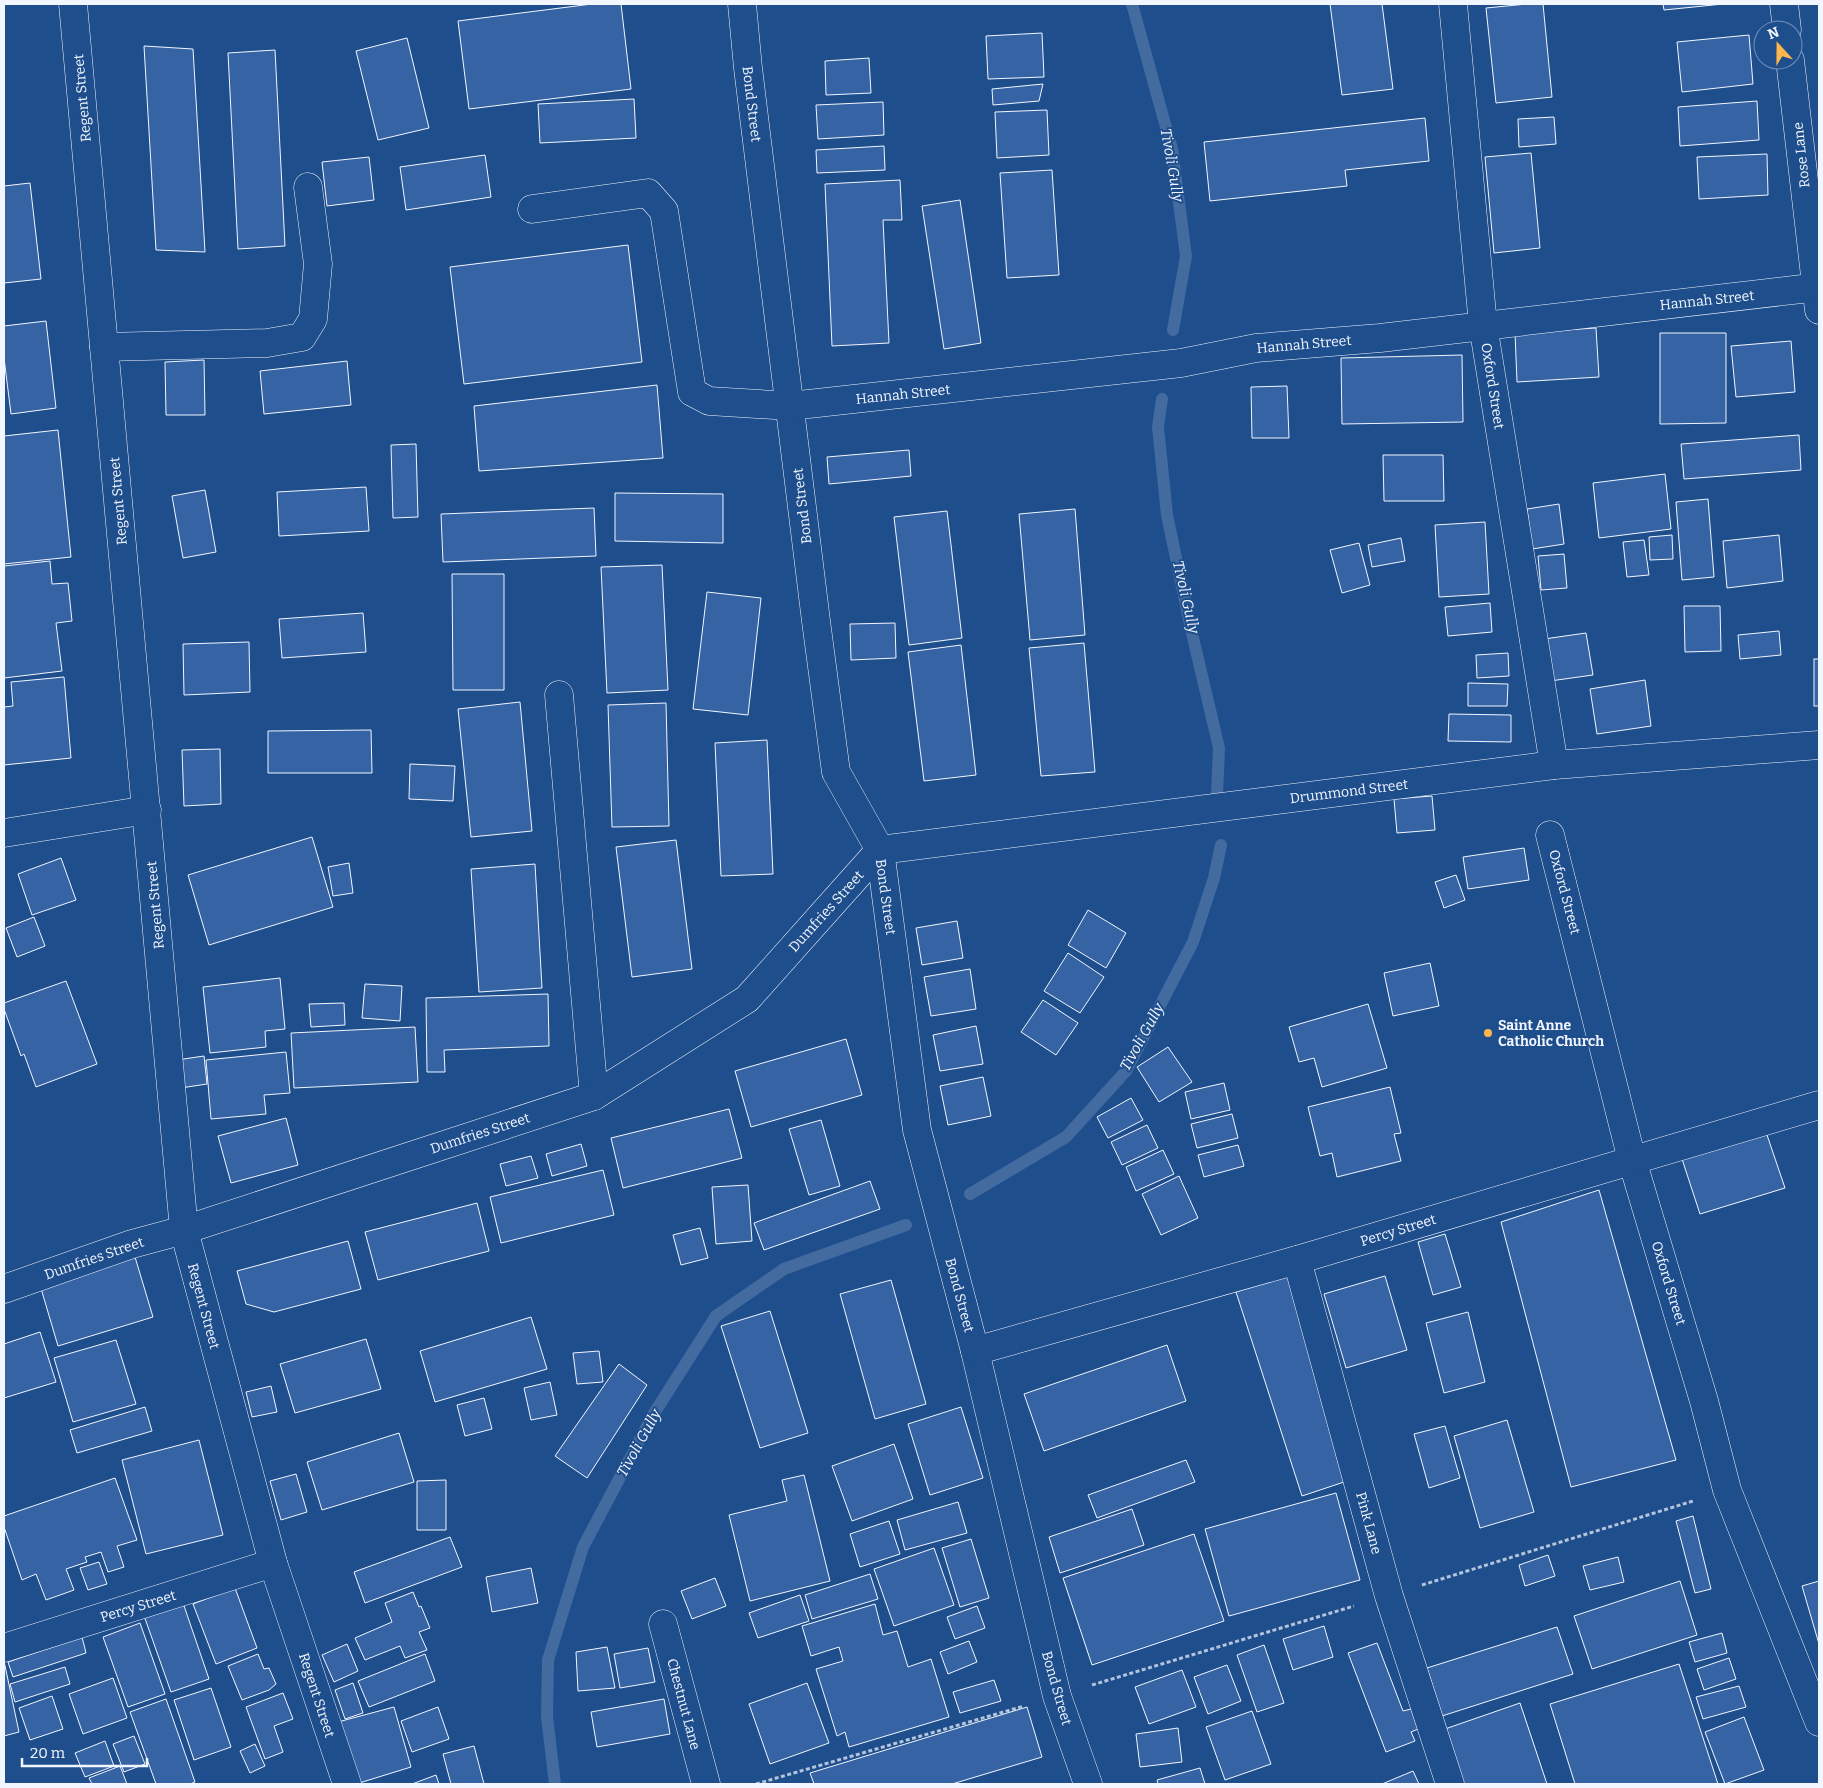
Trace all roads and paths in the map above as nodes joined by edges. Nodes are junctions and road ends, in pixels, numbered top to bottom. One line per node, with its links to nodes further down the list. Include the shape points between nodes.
1 (73, 4): 11 (street, Regent Street)
2 (742, 4): 12 (street, Bond Street)
3 (1453, 4): 10 (street, Oxford Street)
4 (1784, 4): 5 (street)
5 (1786, 20)
6 (1791, 70): 9 (street, Rose Lane)
7 (308, 187): 11 (street, via 318,264 313,319 302,337 267,343)
8 (532, 209): 12 (street, Hannah Street, via 648,193 664,211 692,392 709,401)
9 (1818, 295): 10 (street, Hannah Street)
10 (1483, 325): 12 (street, Hannah Street, via 1380,338 1256,348 1181,363); 15 (street, Oxford Street)
11 (104, 347): 16 (street, Regent Street)
12 (790, 406): 19 (street, Bond Street, via 836,772)
13 (559, 695): 20 (street)
14 (1819, 745): 15 (street, Drummond Street)
15 (1554, 765): 19 (street, Drummond Street)
16 (147, 810): 17 (street); 23 (street, Regent Street)
17 (4, 833)
18 (1550, 835): 22 (street, Oxford Street)
19 (880, 850): 20 (street, Dumfries Street, via 748,999); 26 (street, Bond Street, via 917,1130)
20 (594, 1096): 23 (street, Dumfries Street)
21 (1819, 1105): 22 (street, Percy Street)
22 (1632, 1160): 24 (street, Percy Street); 27 (street, Oxford Street, via 1704,1401)
23 (184, 1230): 25 (street, Dumfries Street, via 132,1244); 28 (street, Regent Street)
24 (1297, 1260): 26 (street, Percy Street); 29 (street, Pink Lane)
25 (4, 1289)
26 (975, 1351): 32 (street, Bond Street)
27 (1727, 1490): 29 (path); 33 (street, Oxford Street)
28 (273, 1564): 31 (street, Percy Street); 34 (street, Regent Street)
29 (1389, 1596): 32 (path); 38 (street, Pink Lane)
30 (663, 1624): 35 (street, Chestnut Lane)
31 (4, 1648)
32 (1057, 1696): 36 (path); 37 (street, Bond Street)
33 (1819, 1722)
34 (347, 1784)
35 (706, 1784)
36 (756, 1784)
37 (1088, 1784)
38 (1450, 1784)

